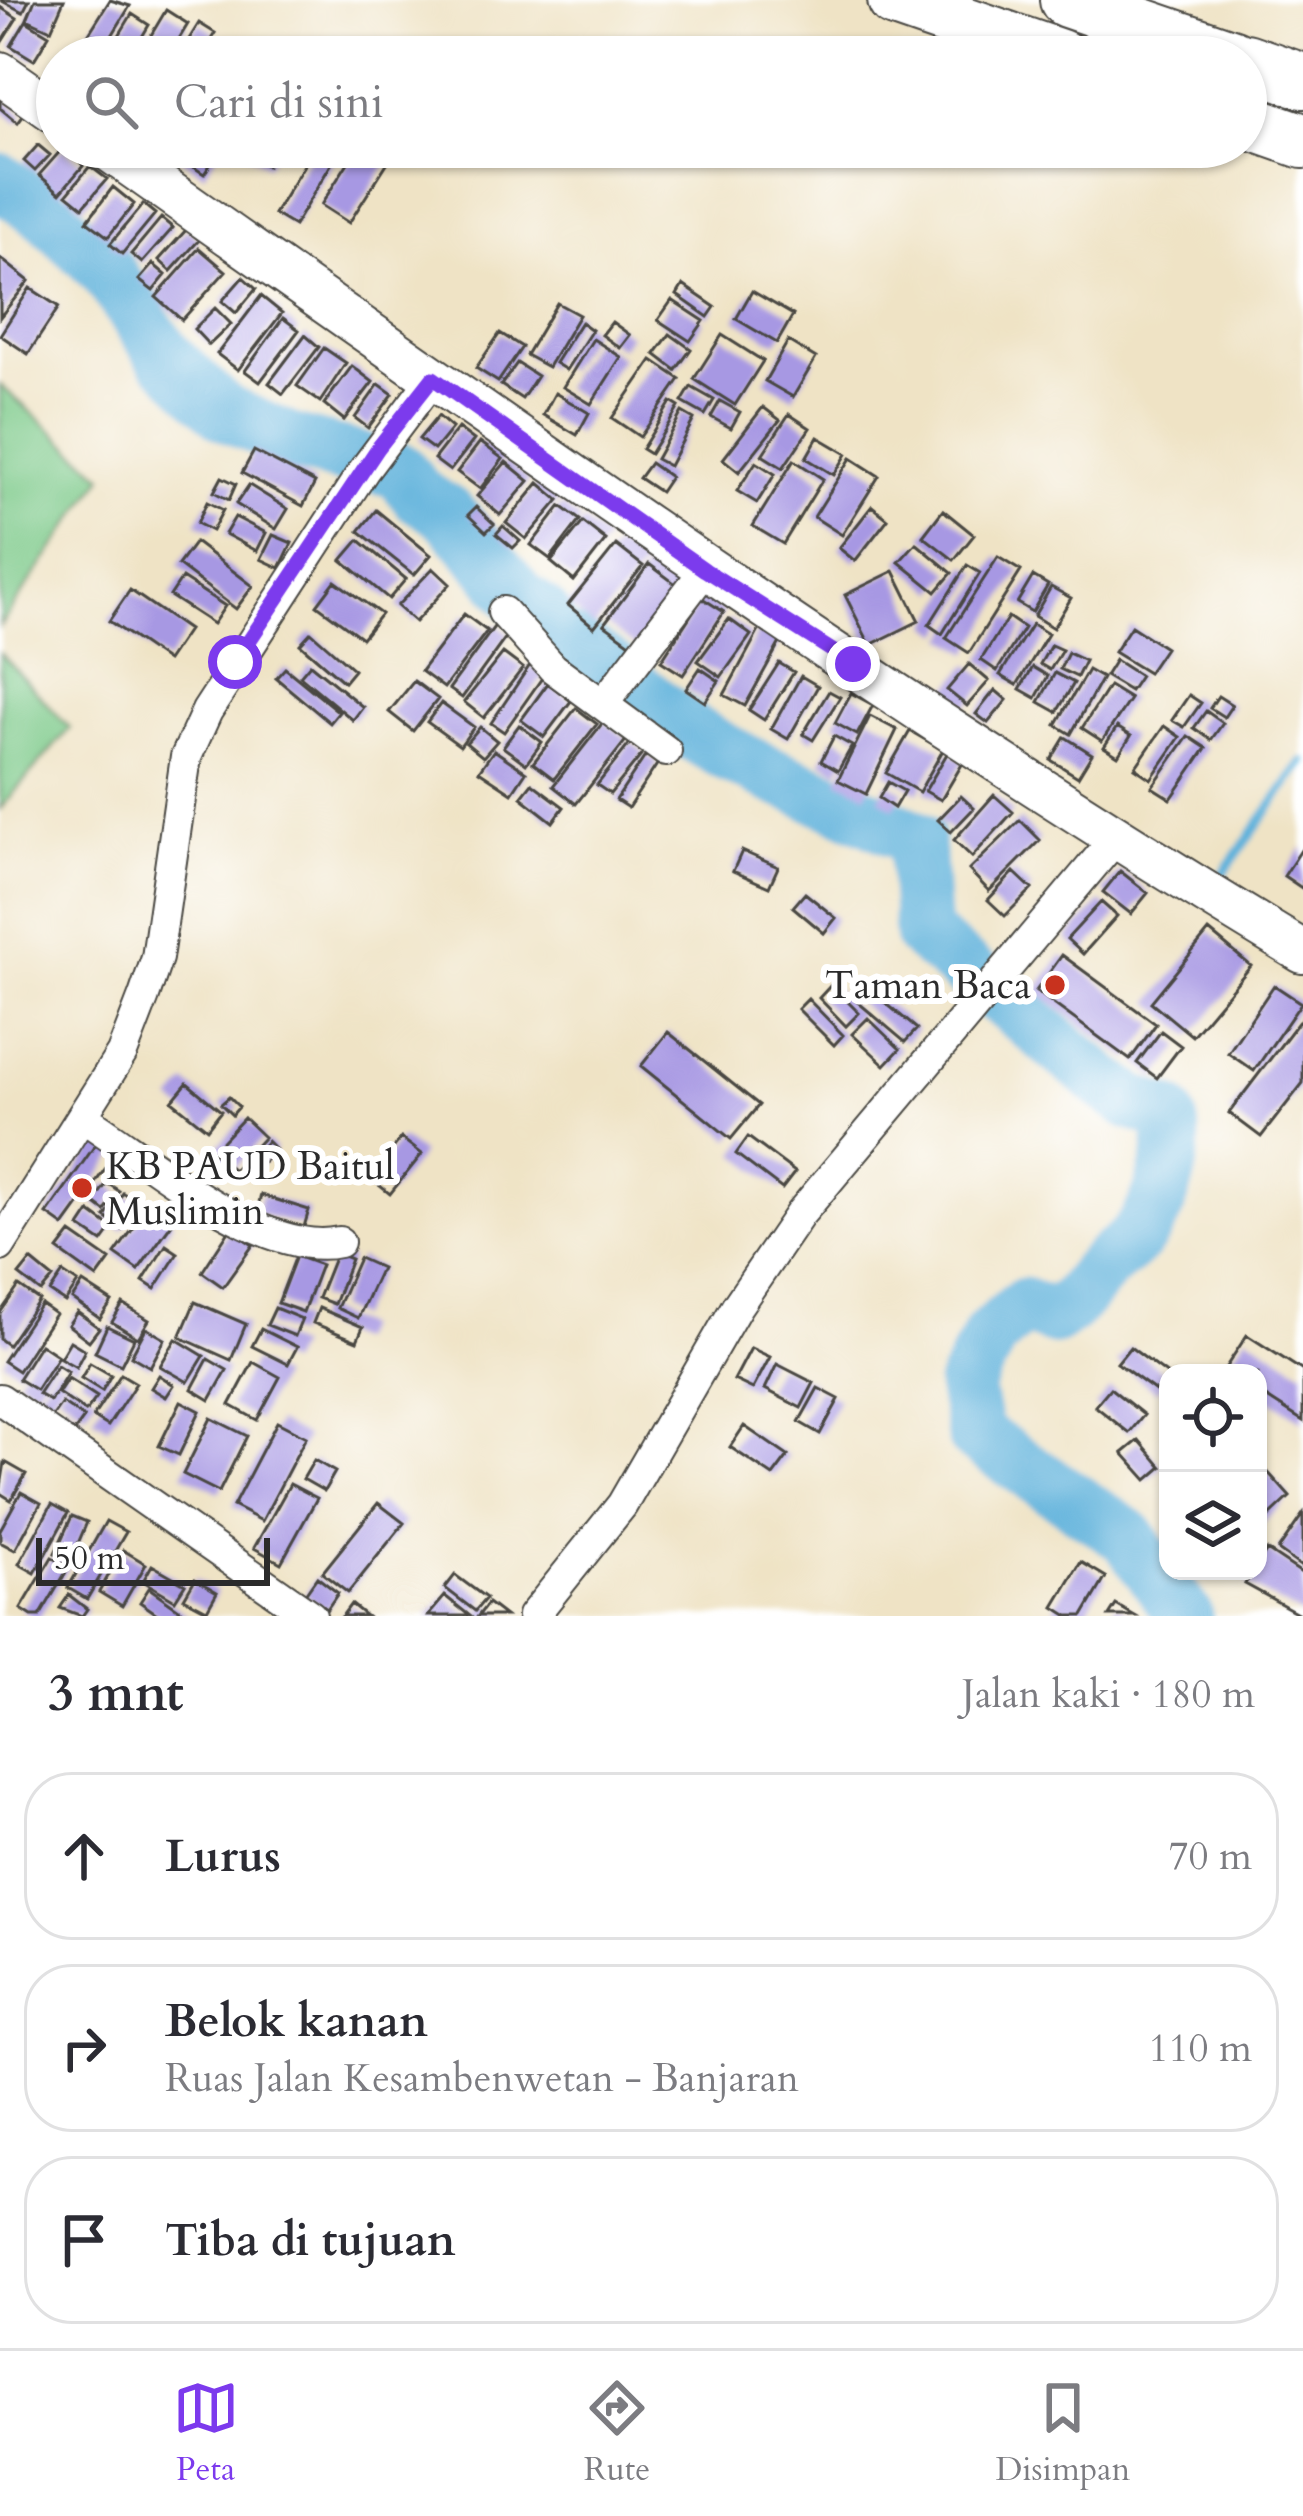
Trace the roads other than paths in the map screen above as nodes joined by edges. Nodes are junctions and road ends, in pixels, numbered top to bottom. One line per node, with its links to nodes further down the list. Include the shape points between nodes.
1 (895, 0): 3 (highway)
2 (1067, 0): 4 (highway)
3 (999, 36)
4 (1172, 36)
5 (1267, 69): 7 (highway)
6 (0, 73): 8 (main road)
7 (1303, 81)
8 (36, 98)
9 (1267, 128): 10 (highway)
10 (1303, 141)
11 (135, 168): 12 (main road)
12 (433, 378): 13 (main road); 19 (street, via 235,662 186,758 158,958 122,1053)
13 (705, 570): 15 (street); 17 (main road)
14 (503, 612): 15 (street, via 553,668)
15 (614, 690): 16 (street)
16 (666, 752)
17 (1115, 839): 18 (main road); 24 (street, via 767,1259 633,1488)
18 (1303, 952)
19 (84, 1118): 20 (street, via 271,1235 317,1247); 21 (street)
20 (338, 1242)
21 (0, 1246)
22 (0, 1399): 23 (street)
23 (311, 1616)
24 (533, 1616)

